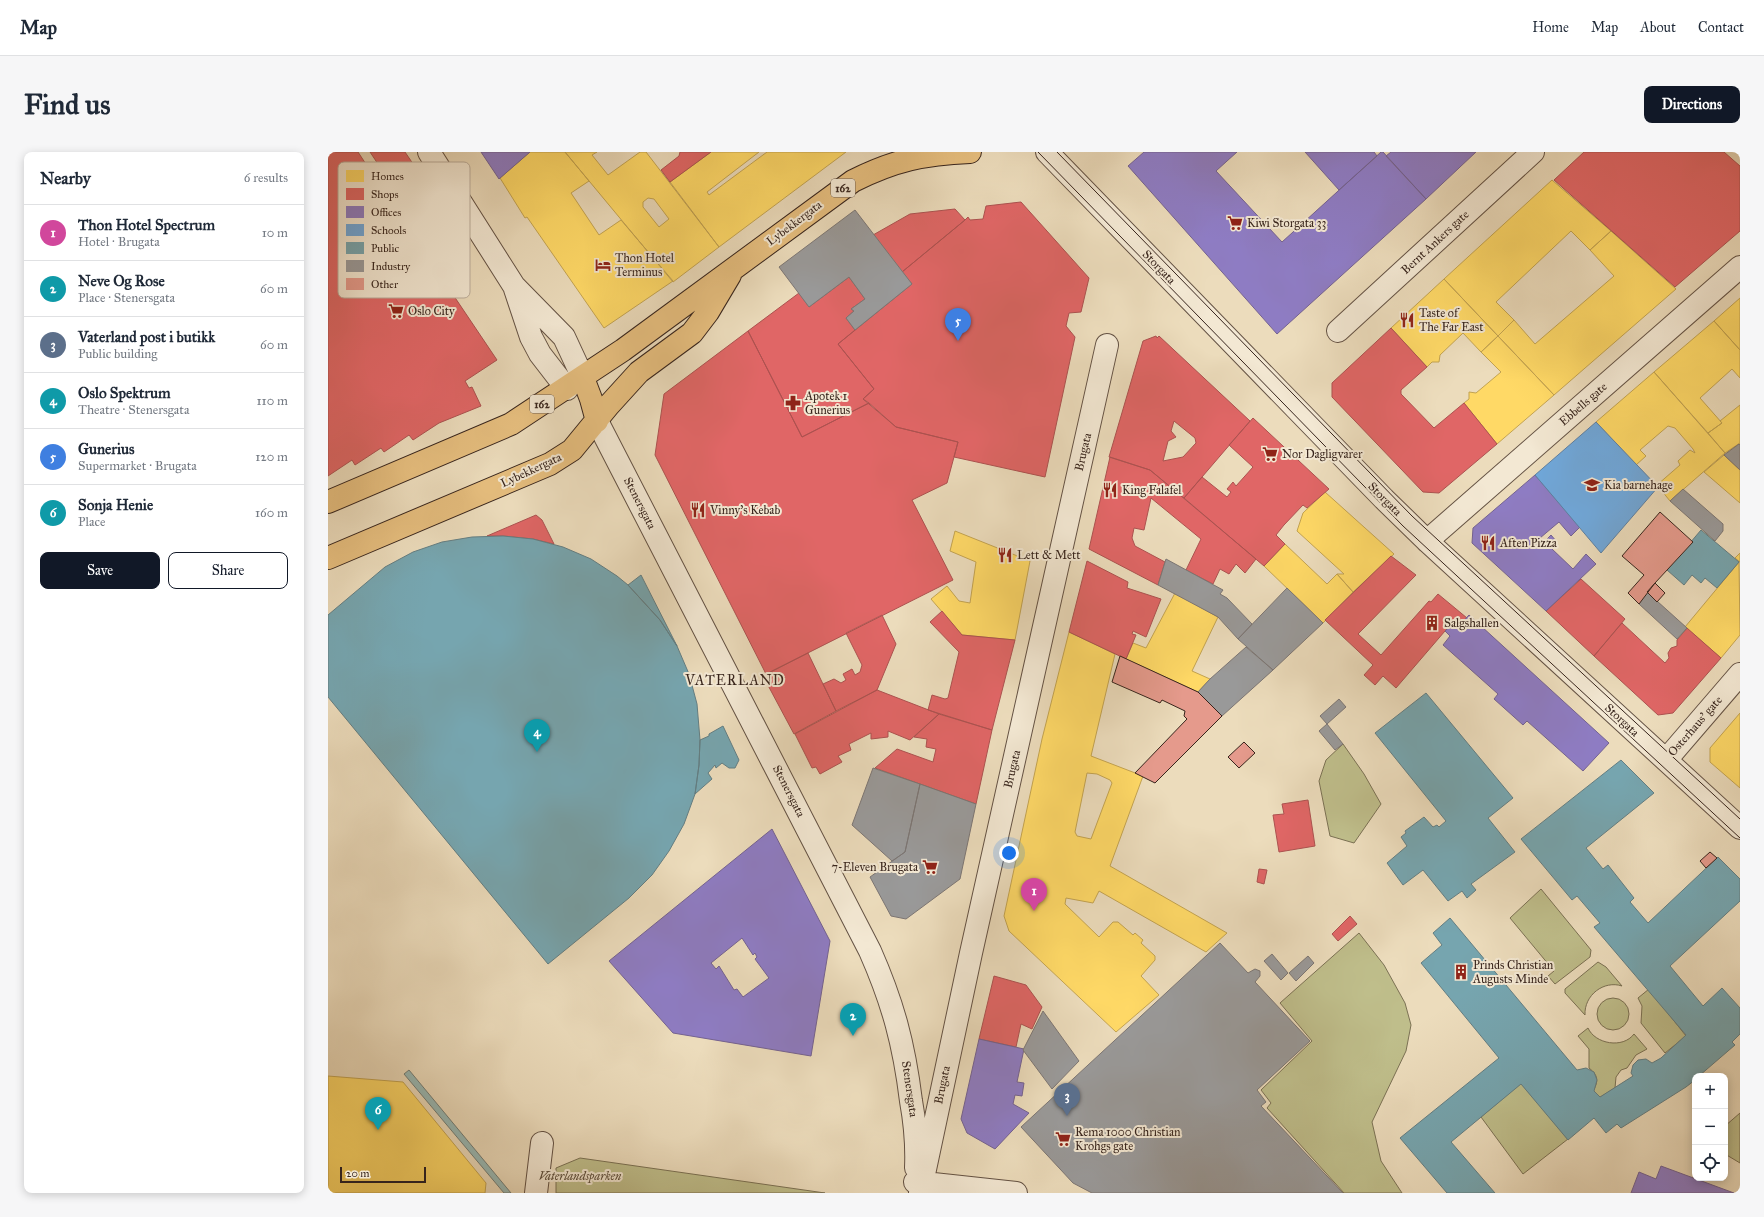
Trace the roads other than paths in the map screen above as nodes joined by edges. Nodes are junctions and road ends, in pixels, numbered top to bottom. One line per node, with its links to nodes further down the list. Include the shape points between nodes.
1 (428, 152): 5 (street)
2 (970, 152): 7 (highway, Lybekkergata / 162, via 922,156 873,171 835,193)
3 (1047, 152): 15 (street, Storgata)
4 (1533, 152): 10 (street, Bernt Ankers gate)
5 (434, 162)
6 (470, 217): 9 (street)
7 (735, 267): 12 (highway, Lybekkergata / 162, via 624,350); 13 (highway, Lybekkergata / 162, via 692,333 640,372)
8 (1740, 267): 15 (street, Ebbells gate)
9 (514, 286): 12 (street, via 531,337 540,354); 12 (street, via 564,337)
10 (1338, 331)
11 (1107, 345): 21 (street, Brugata)
12 (575, 383): 13 (highway, via 591,398); 14 (highway, Lybekkergata / 162, via 512,424)
13 (597, 421): 16 (highway, Lybekkergata / 162, via 572,450 550,464); 21 (street, Stenersgata, via 859,927 876,965 891,1002 908,1072)
14 (328, 502)
15 (1427, 541): 18 (street, Storgata)
16 (328, 558)
17 (1740, 674): 18 (street, Osterhaus’ gate)
18 (1666, 760): 19 (street, Storgata)
19 (1740, 828)
20 (542, 1143): 22 (street)
21 (918, 1187): 23 (street)
22 (536, 1193)
23 (1016, 1193)

